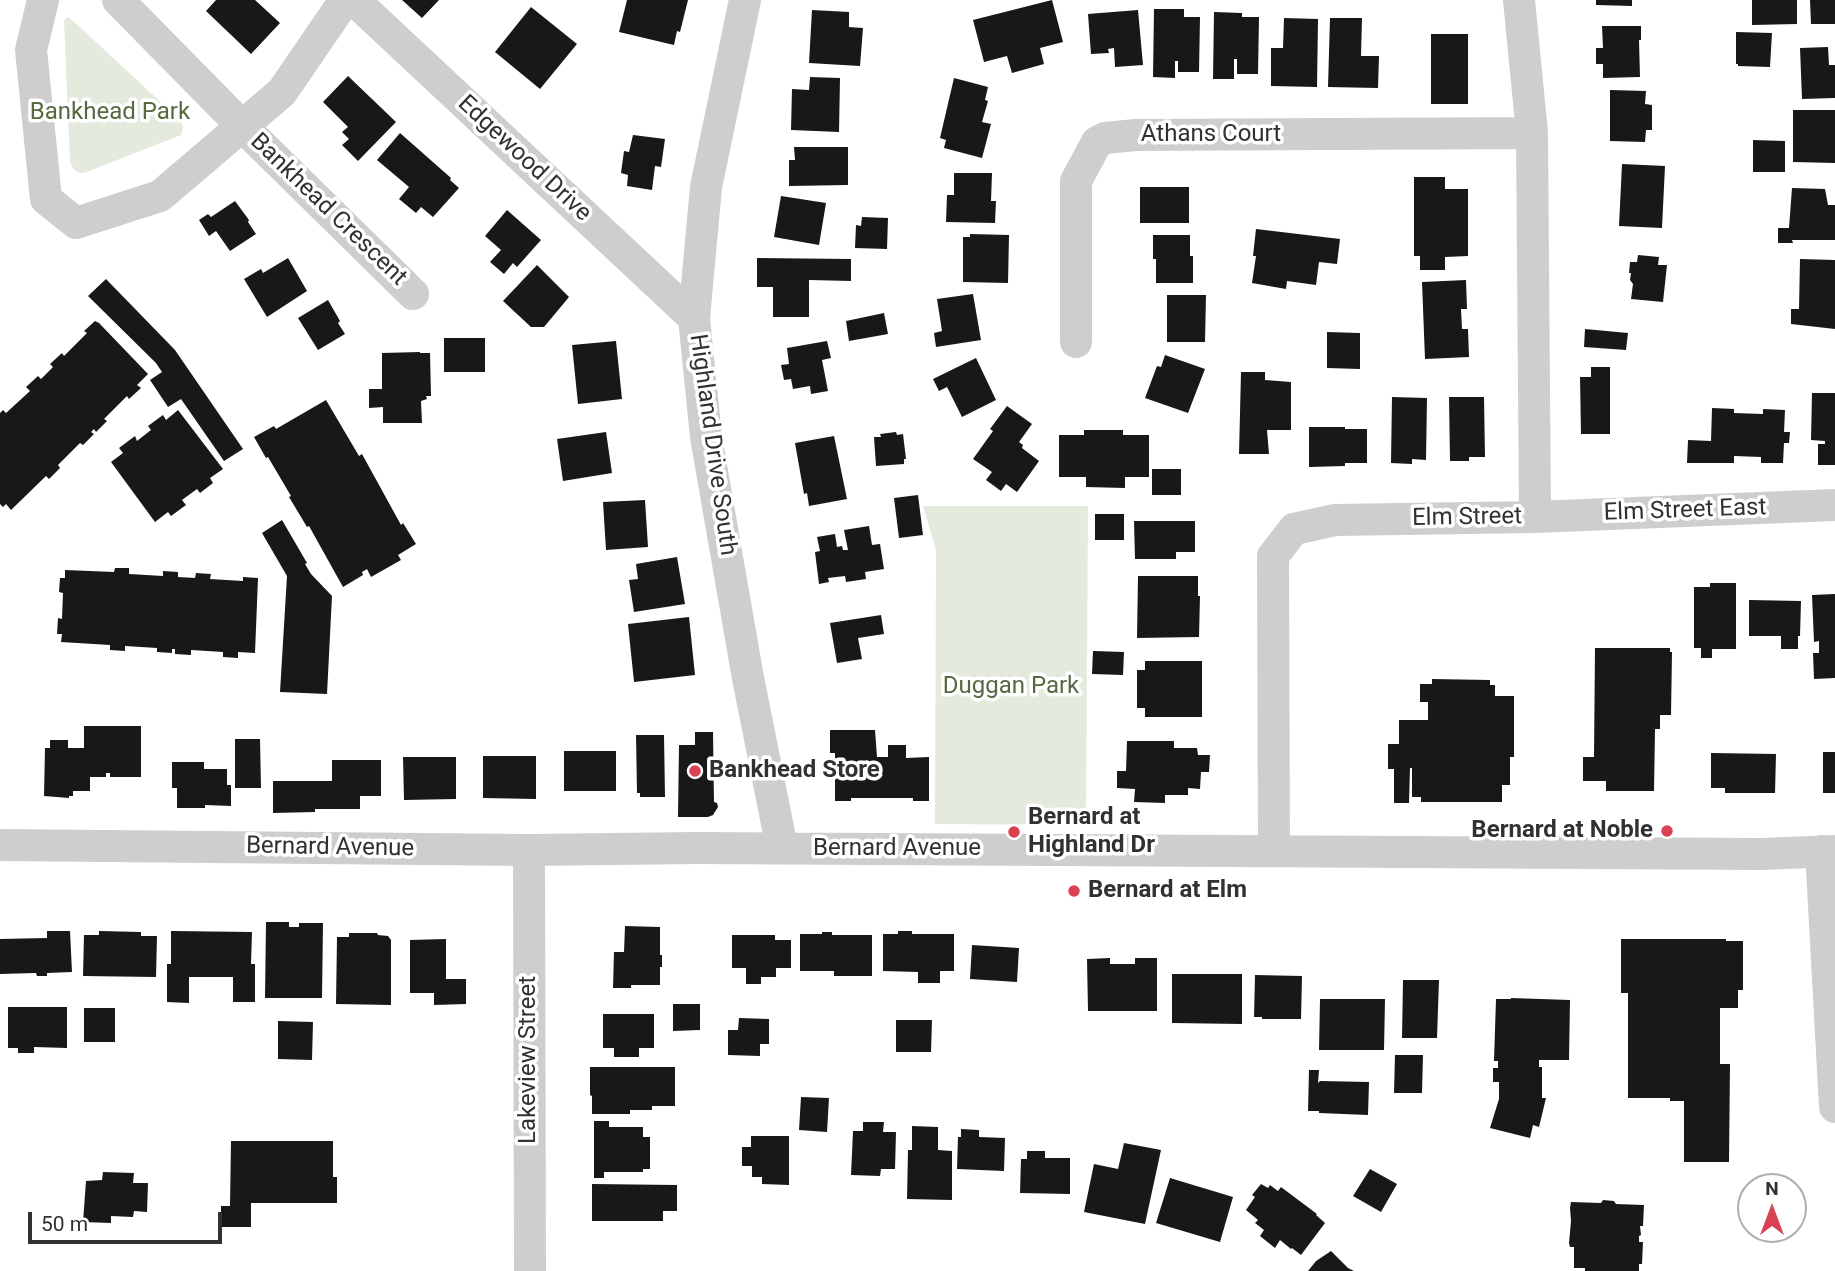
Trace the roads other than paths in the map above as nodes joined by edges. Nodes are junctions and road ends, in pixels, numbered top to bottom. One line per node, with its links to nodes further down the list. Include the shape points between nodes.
1 (43, 0): 7 (street, Bankhead Crescent, via 32,50 46,199 76,223 160,196)
2 (118, 0): 7 (street, Bankhead Crescent)
3 (345, 0): 7 (street, Bankhead Crescent, via 282,92)
4 (354, 0): 10 (street, Edgewood Drive)
5 (744, 0): 10 (street, Highland Drive South, via 706,187)
6 (1519, 0): 8 (street, Elm Street)
7 (242, 126): 9 (street, Bankhead Crescent)
8 (1532, 133): 11 (street, Athans Court, via 1104,138 1097,142 1076,181); 13 (street, Elm Street)
9 (413, 294)
10 (694, 318): 15 (street, Highland Drive South, via 706,437)
11 (1076, 342)
12 (1835, 505): 13 (street, Elm Street East)
13 (1535, 517): 17 (street, Elm Street, via 1335,520 1294,529 1273,556)
14 (0, 845): 16 (street, Bernard Avenue)
15 (782, 848): 16 (street, Bernard Avenue); 17 (street, Bernard Avenue)
16 (528, 850): 20 (street, Lakeview Street)
17 (1275, 851): 18 (street, Bernard Avenue)
18 (1828, 851): 19 (street)
19 (1835, 1107)
20 (530, 1271)

